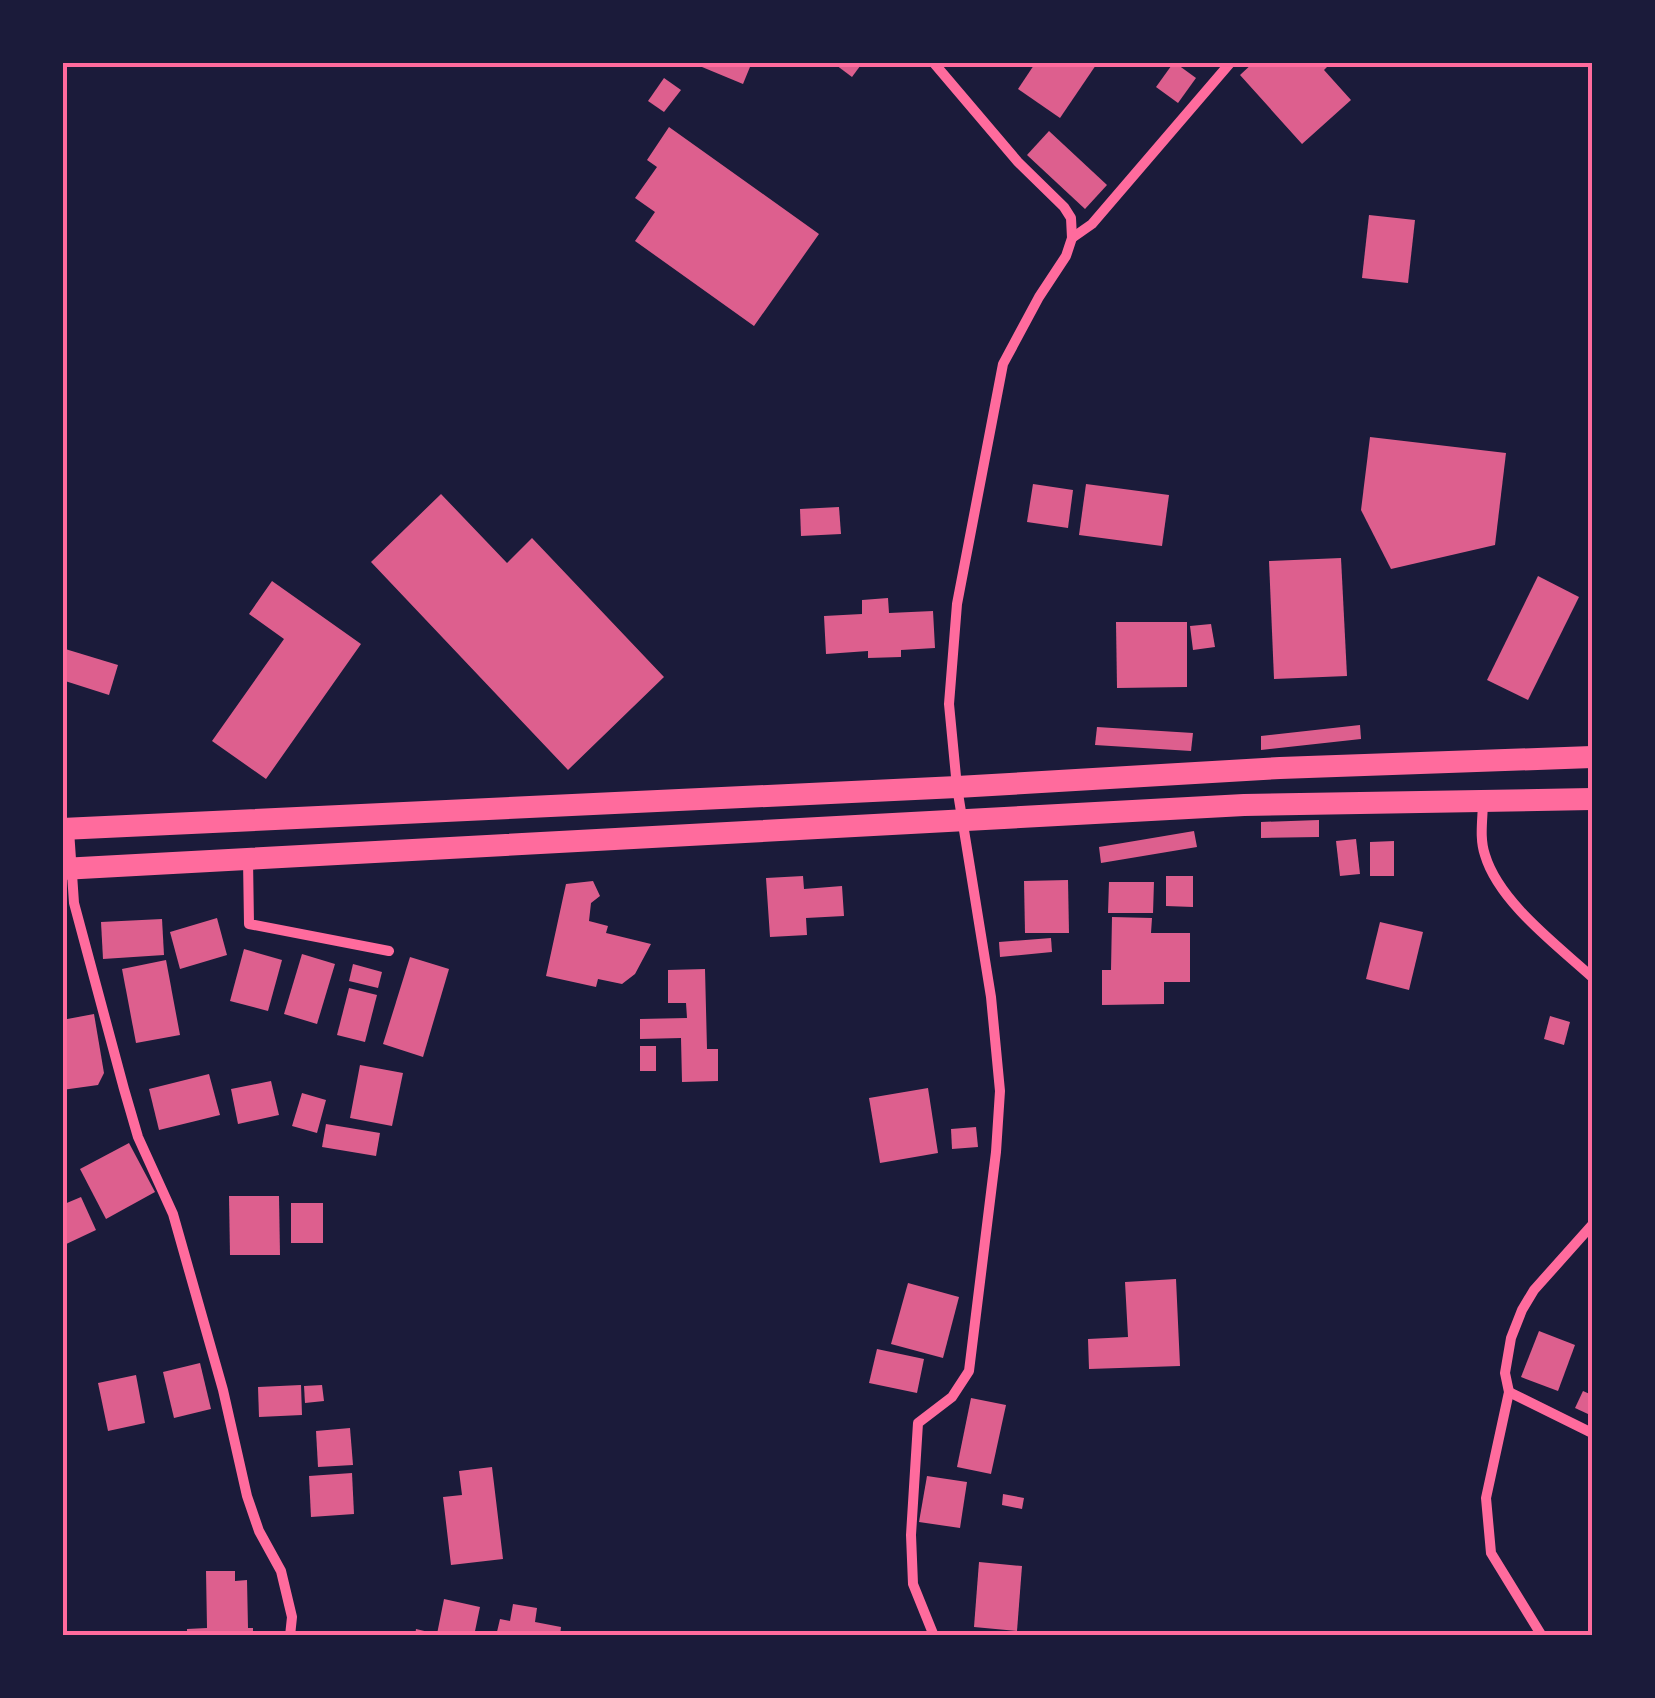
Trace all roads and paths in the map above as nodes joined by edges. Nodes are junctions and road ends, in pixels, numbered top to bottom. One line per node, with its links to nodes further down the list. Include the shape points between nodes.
1 (933, 62): 3 (street, via 1064,207)
2 (1231, 62): 3 (street, via 1092,224)
3 (1072, 238): 5 (street, via 1003,364 987,435 950,687)
4 (1592, 757): 5 (highway)
5 (958, 787): 8 (street); 9 (highway)
6 (1483, 799): 7 (highway); 8 (highway); 13 (street, via 1484,854 1495,876 1520,910)
7 (1592, 799)
8 (964, 822): 10 (highway); 18 (street, via 1000,1090 969,1371 952,1397 918,1423 913,1584)
9 (66, 829): 11 (street)
10 (248, 859): 11 (highway); 12 (street, via 249,924)
11 (67, 869): 17 (street, via 138,1137 173,1214 248,1496 280,1571)
12 (389, 952)
13 (1592, 977)
14 (1592, 1225): 15 (street, via 1522,1310 1511,1338)
15 (1510, 1392): 16 (street); 19 (street, via 1486,1498 1490,1553)
16 (1592, 1433)
17 (290, 1636)
18 (934, 1636)
19 (1542, 1636)

